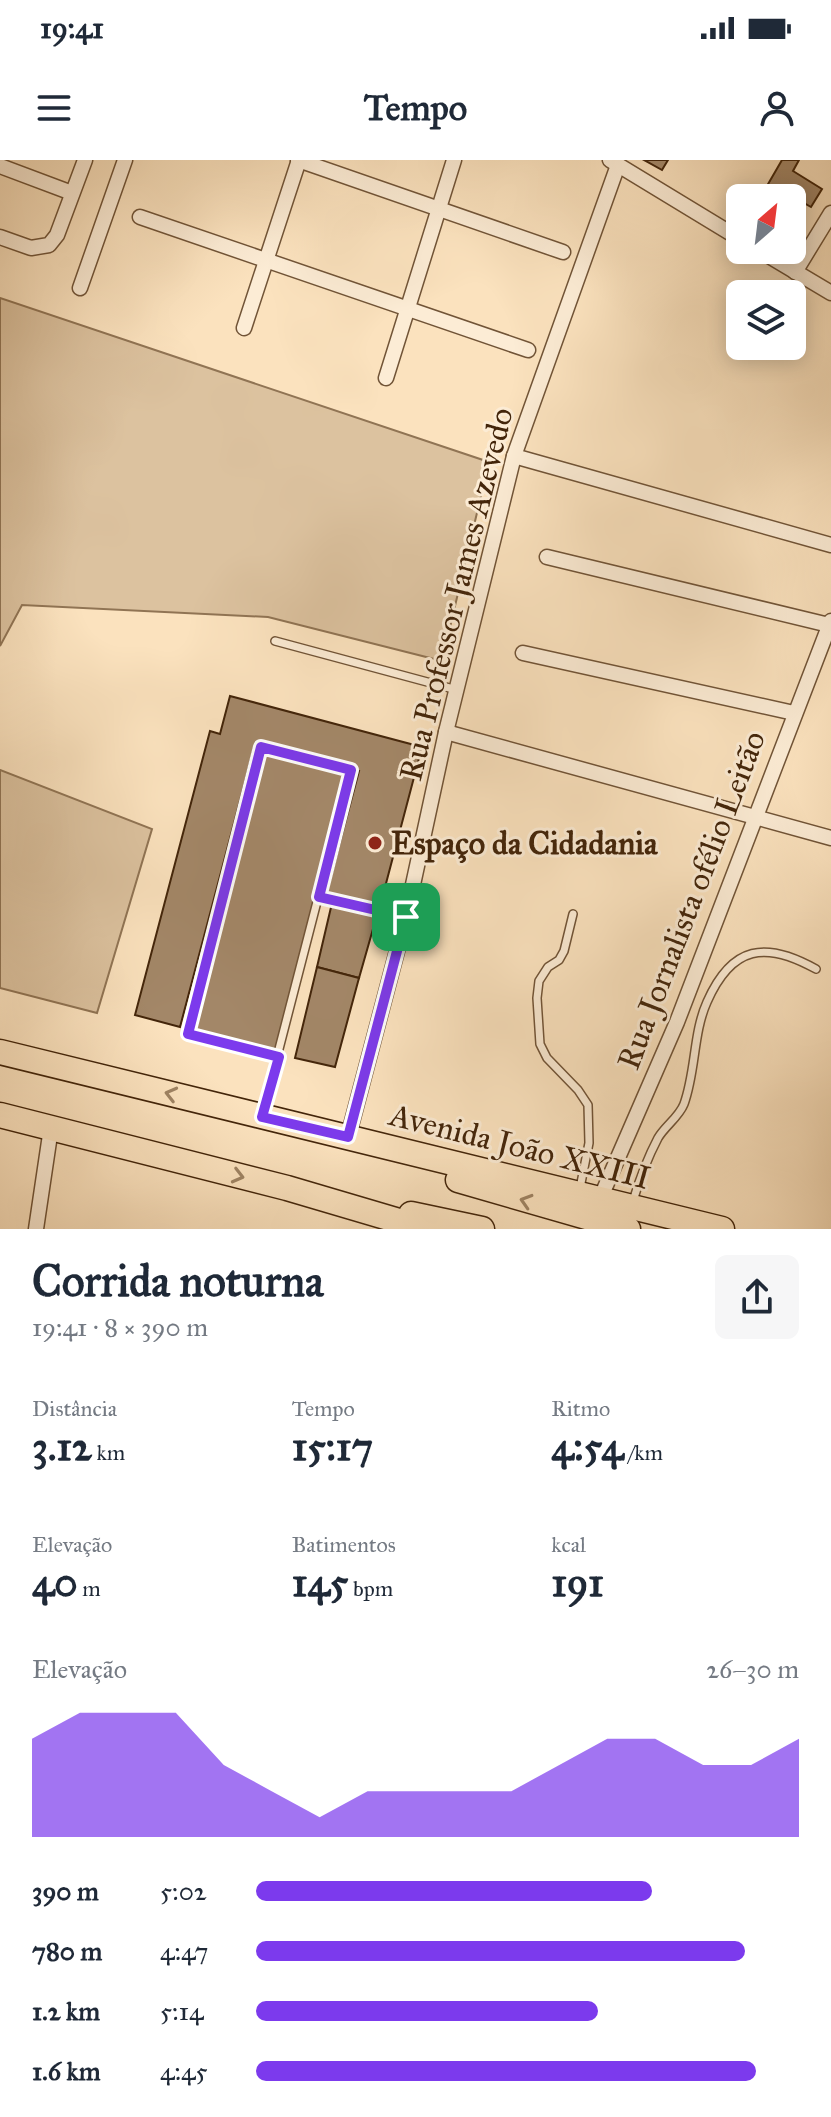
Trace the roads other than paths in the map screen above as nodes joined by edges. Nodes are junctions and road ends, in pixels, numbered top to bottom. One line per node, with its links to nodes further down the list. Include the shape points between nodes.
1 (85, 160): 7 (street)
2 (125, 160): 17 (street)
3 (298, 160): 8 (street); 14 (street)
4 (454, 160): 8 (street)
5 (614, 163): 11 (street); 23 (street, Rua Professor James Azevedo)
6 (0, 166): 7 (street)
7 (72, 193): 12 (street, via 49,245 31,248)
8 (439, 209): 13 (street); 19 (street)
9 (831, 213): 16 (street)
10 (140, 217): 14 (street)
11 (726, 231)
12 (0, 237)
13 (563, 252)
14 (266, 260): 19 (street); 20 (street)
15 (782, 264): 16 (street)
16 (795, 272): 18 (street)
17 (80, 288)
18 (831, 293)
19 (408, 308): 21 (street); 22 (street)
20 (244, 328)
21 (528, 350)
22 (386, 378)
23 (514, 456): 24 (street); 29 (street, Rua Professor James Azevedo)
24 (831, 545)
25 (547, 557): 26 (street)
26 (830, 623): 30 (street, Rua Jornalista ofélio Leitão)
27 (275, 641): 29 (lane)
28 (523, 653): 30 (street)
29 (457, 690): 31 (street, Rua Professor James Azevedo)
30 (794, 713): 32 (street, Rua Jornalista ofélio Leitão)
31 (446, 732): 32 (street); 42 (street, Rua Professor James Azevedo, via 406,917)
32 (754, 819): 33 (street); 44 (street, Rua Jornalista ofélio Leitão, via 677,1022)
33 (831, 838)
34 (573, 914): 44 (lane, via 564,951 539,981 537,998 540,1044 588,1105)
35 (816, 969): 45 (lane, via 790,955 766,951 747,954 726,972 707,1002 683,1107 658,1138)
36 (0, 1052): 38 (main road, Avenida João XXIII, one-way to 36)
37 (279, 1057): 37 (lane, via 351,770 261,747 188,1034); 40 (lane)
38 (208, 1103): 40 (main road, Avenida João XXIII); 45 (main road, Avenida João XXIII, one-way to 38, via 563,1212)
39 (0, 1115): 41 (main road)
40 (262, 1117): 42 (main road, Avenida João XXIII)
41 (51, 1128): 43 (main road, one-way to 43); 46 (street)
42 (348, 1137): 44 (main road, Avenida João XXIII)
43 (287, 1188): 47 (main road); 48 (main road)
44 (589, 1197): 45 (main road, Avenida João XXIII)
45 (630, 1218): 49 (main road, Avenida João XXIII)
46 (36, 1229)
47 (426, 1229)
48 (482, 1229)
49 (722, 1229)

